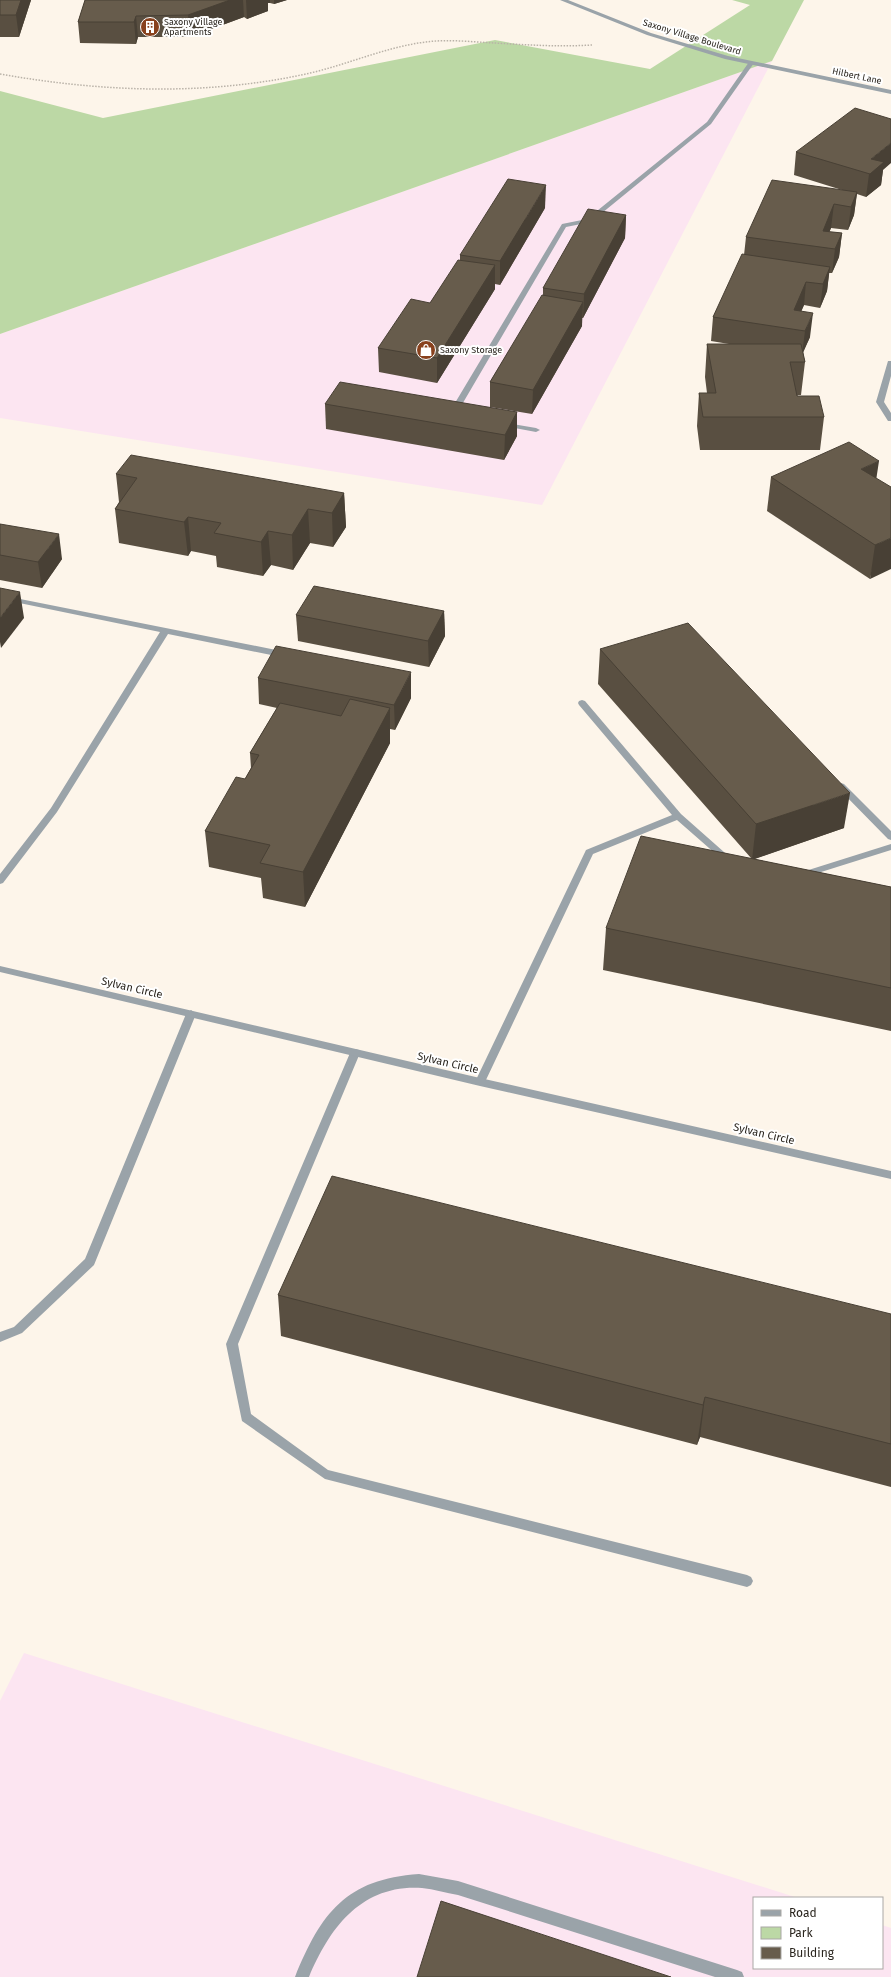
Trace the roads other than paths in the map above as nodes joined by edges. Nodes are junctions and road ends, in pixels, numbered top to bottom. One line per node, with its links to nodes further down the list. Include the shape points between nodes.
1 (562, 0): 2 (street, Saxony Village Boulevard, via 649,34)
2 (751, 63): 3 (street, Saxony Village Boulevard); 6 (street, via 709,123 589,221 564,225)
3 (820, 77): 4 (street, Hilbert Lane)
4 (891, 92)
5 (891, 363): 7 (street, via 880,402)
6 (452, 415)
7 (891, 419)
8 (498, 423): 9 (street)
9 (536, 430)
10 (0, 597): 11 (street)
11 (166, 630): 12 (street); 20 (street, via 54,810)
12 (295, 657)
13 (582, 703): 15 (street)
14 (835, 780): 16 (street)
15 (678, 816): 18 (street); 24 (street, via 589,852)
16 (891, 837)
17 (891, 847): 19 (street)
18 (736, 867)
19 (791, 878)
20 (0, 881)
21 (0, 970): 22 (street, Sylvan Circle)
22 (191, 1014): 23 (street, Sylvan Circle); 26 (street, via 90,1262 18,1330)
23 (355, 1054): 24 (street, Sylvan Circle); 27 (street, via 232,1344 246,1417 325,1474)
24 (480, 1082): 25 (street, Sylvan Circle)
25 (891, 1175)
26 (0, 1337)
27 (747, 1581)
28 (302, 1977): 29 (street, via 311,1954 330,1922 361,1893 385,1885 419,1881 458,1888)
29 (737, 1977)

